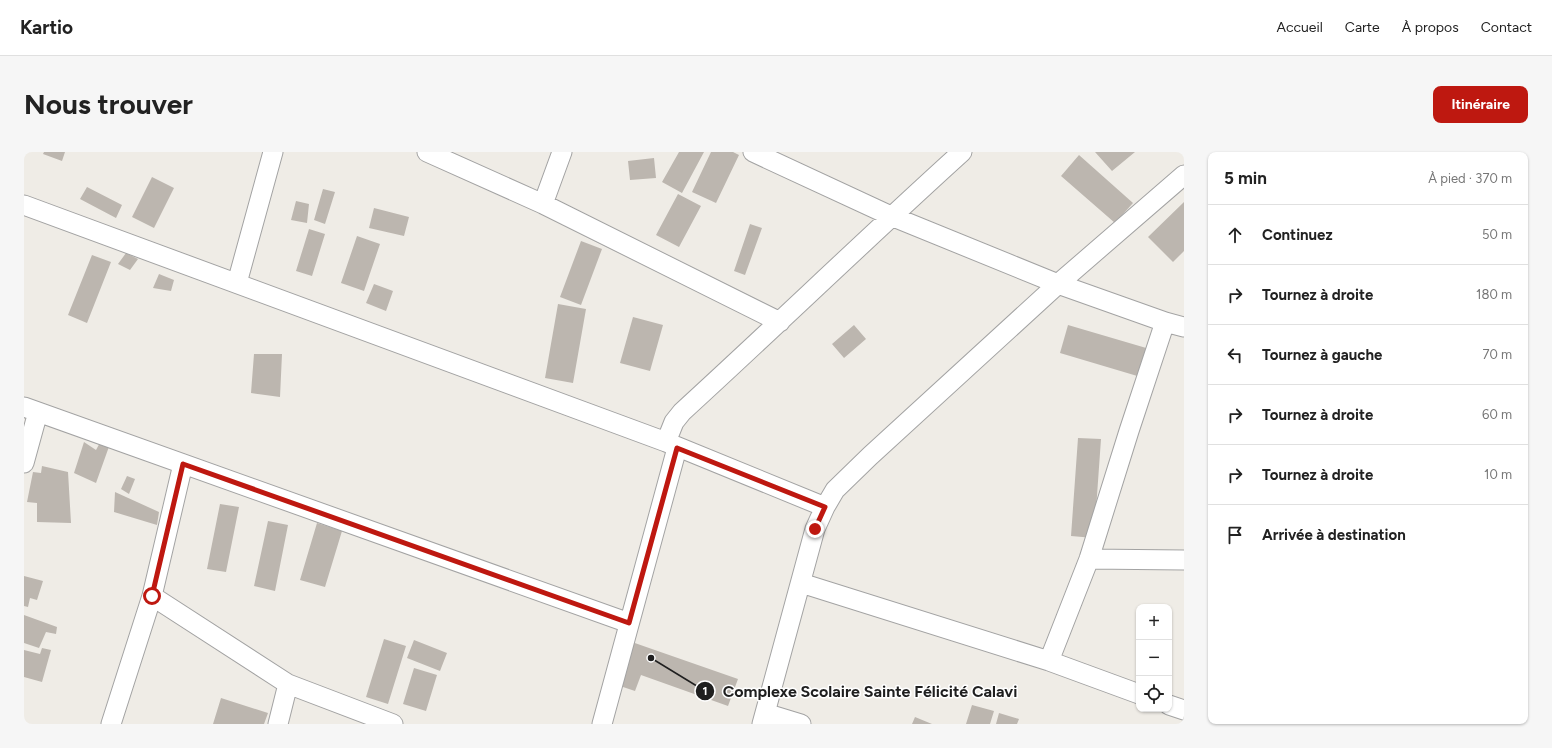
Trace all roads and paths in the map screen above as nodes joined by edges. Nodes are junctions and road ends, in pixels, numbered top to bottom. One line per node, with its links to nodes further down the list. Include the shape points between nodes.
1 (273, 152): 10 (street)
2 (426, 152): 7 (street)
3 (562, 152): 7 (street)
4 (754, 152): 9 (street)
5 (962, 152): 9 (street)
6 (1184, 175): 11 (street)
7 (543, 204): 12 (street)
8 (24, 205): 10 (street)
9 (891, 216): 11 (street); 12 (street)
10 (237, 283): 16 (street)
11 (1058, 284): 13 (street); 19 (street, via 870,456 835,490)
12 (780, 322): 16 (street, via 682,412 674,422)
13 (1165, 322): 14 (street); 20 (street)
14 (1184, 327)
15 (31, 410): 17 (street); 18 (street)
16 (671, 445): 19 (street); 24 (street)
17 (24, 463)
18 (183, 464): 23 (street); 24 (street)
19 (825, 507): 22 (street, via 815,529)
20 (1089, 559): 21 (street); 25 (street)
21 (1184, 560)
22 (801, 583): 25 (street); 30 (street)
23 (152, 596): 26 (street); 31 (street)
24 (629, 623): 34 (street)
25 (1049, 661): 27 (street)
26 (288, 684): 32 (street); 33 (street)
27 (1136, 693)
28 (1172, 706): 29 (street)
29 (1184, 710)
30 (764, 718): 35 (street)
31 (112, 724)
32 (278, 724)
33 (393, 724)
34 (602, 724)
35 (801, 724)

